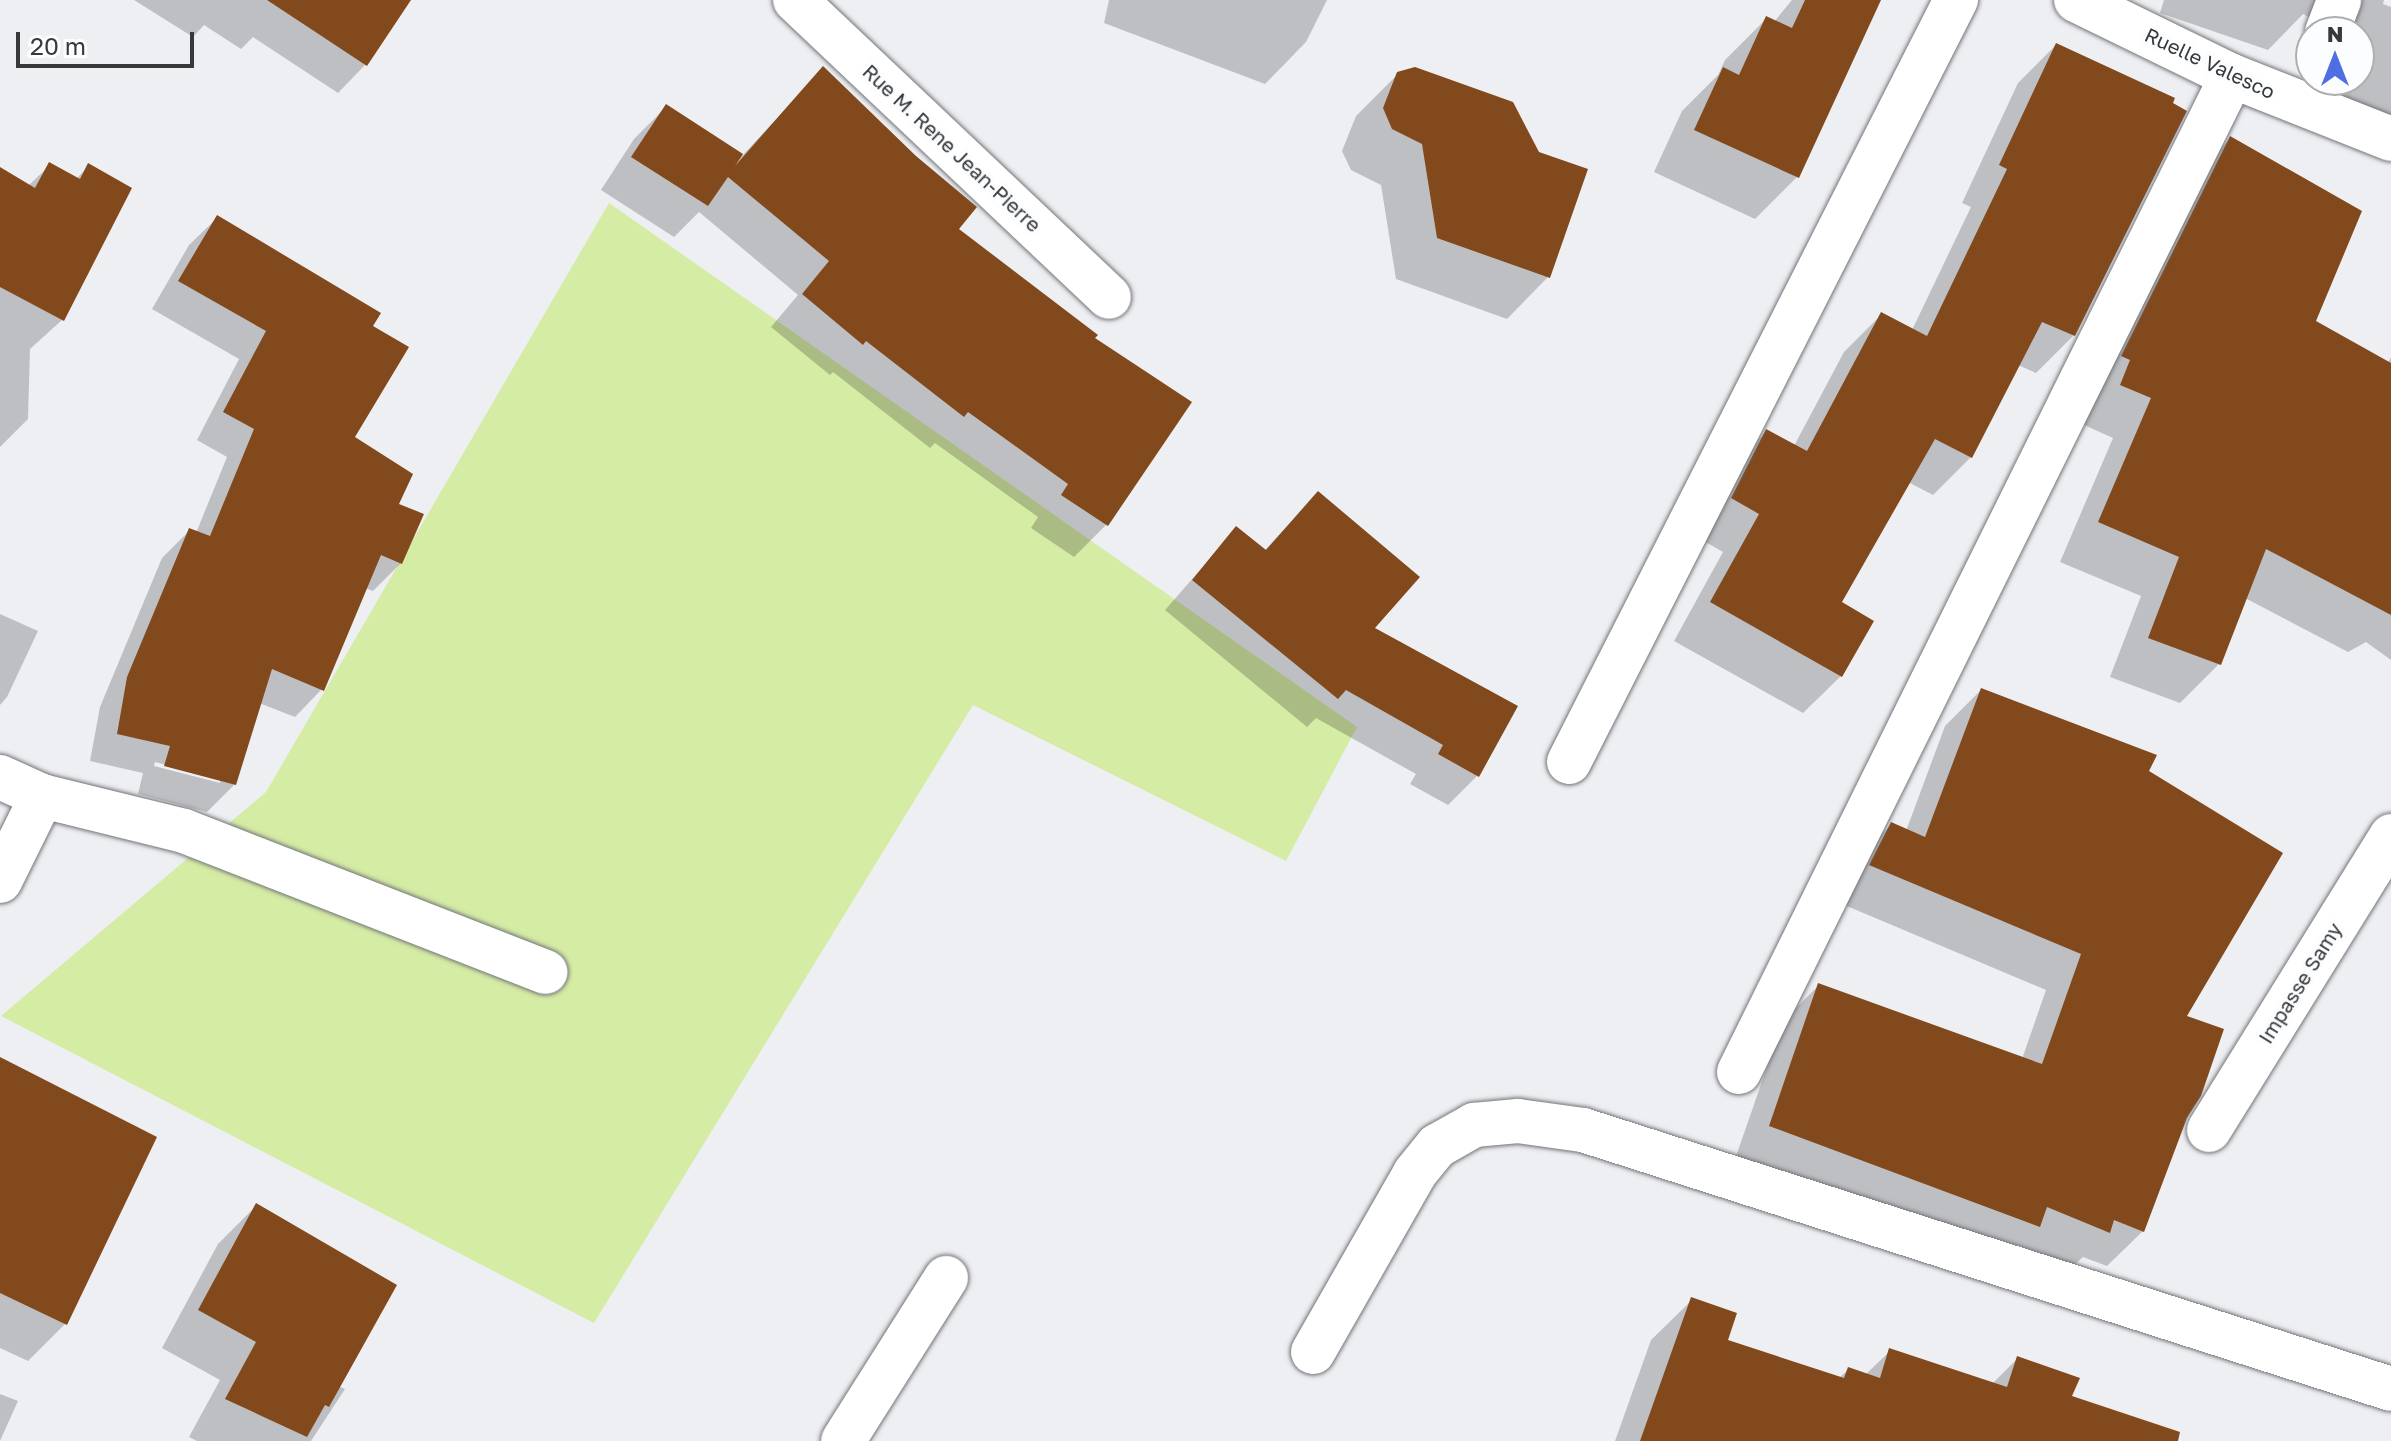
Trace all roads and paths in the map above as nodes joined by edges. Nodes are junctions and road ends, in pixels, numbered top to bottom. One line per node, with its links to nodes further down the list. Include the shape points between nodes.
1 (795, 0): 8 (street, Rue M. Rene Jean-Pierre)
2 (1956, 0): 9 (street)
3 (2076, 0): 4 (street, Ruelle Valesco)
4 (2232, 76): 5 (street, Ruelle Valesco); 15 (street)
5 (2295, 86)
6 (2318, 96): 7 (street, Ruelle Valesco)
7 (2391, 139)
8 (1109, 297)
9 (1569, 762)
10 (0, 777): 11 (street)
11 (42, 796): 13 (street); 14 (street, via 184,831)
12 (2391, 836): 16 (street, Impasse Samy)
13 (0, 881)
14 (545, 972)
15 (1739, 1072)
16 (2209, 1130)
17 (946, 1278): 20 (street)
18 (1313, 1352): 19 (street, via 1415,1173 1437,1146 1474,1125 1518,1121 1583,1130)
19 (2391, 1389)
20 (843, 1441)

